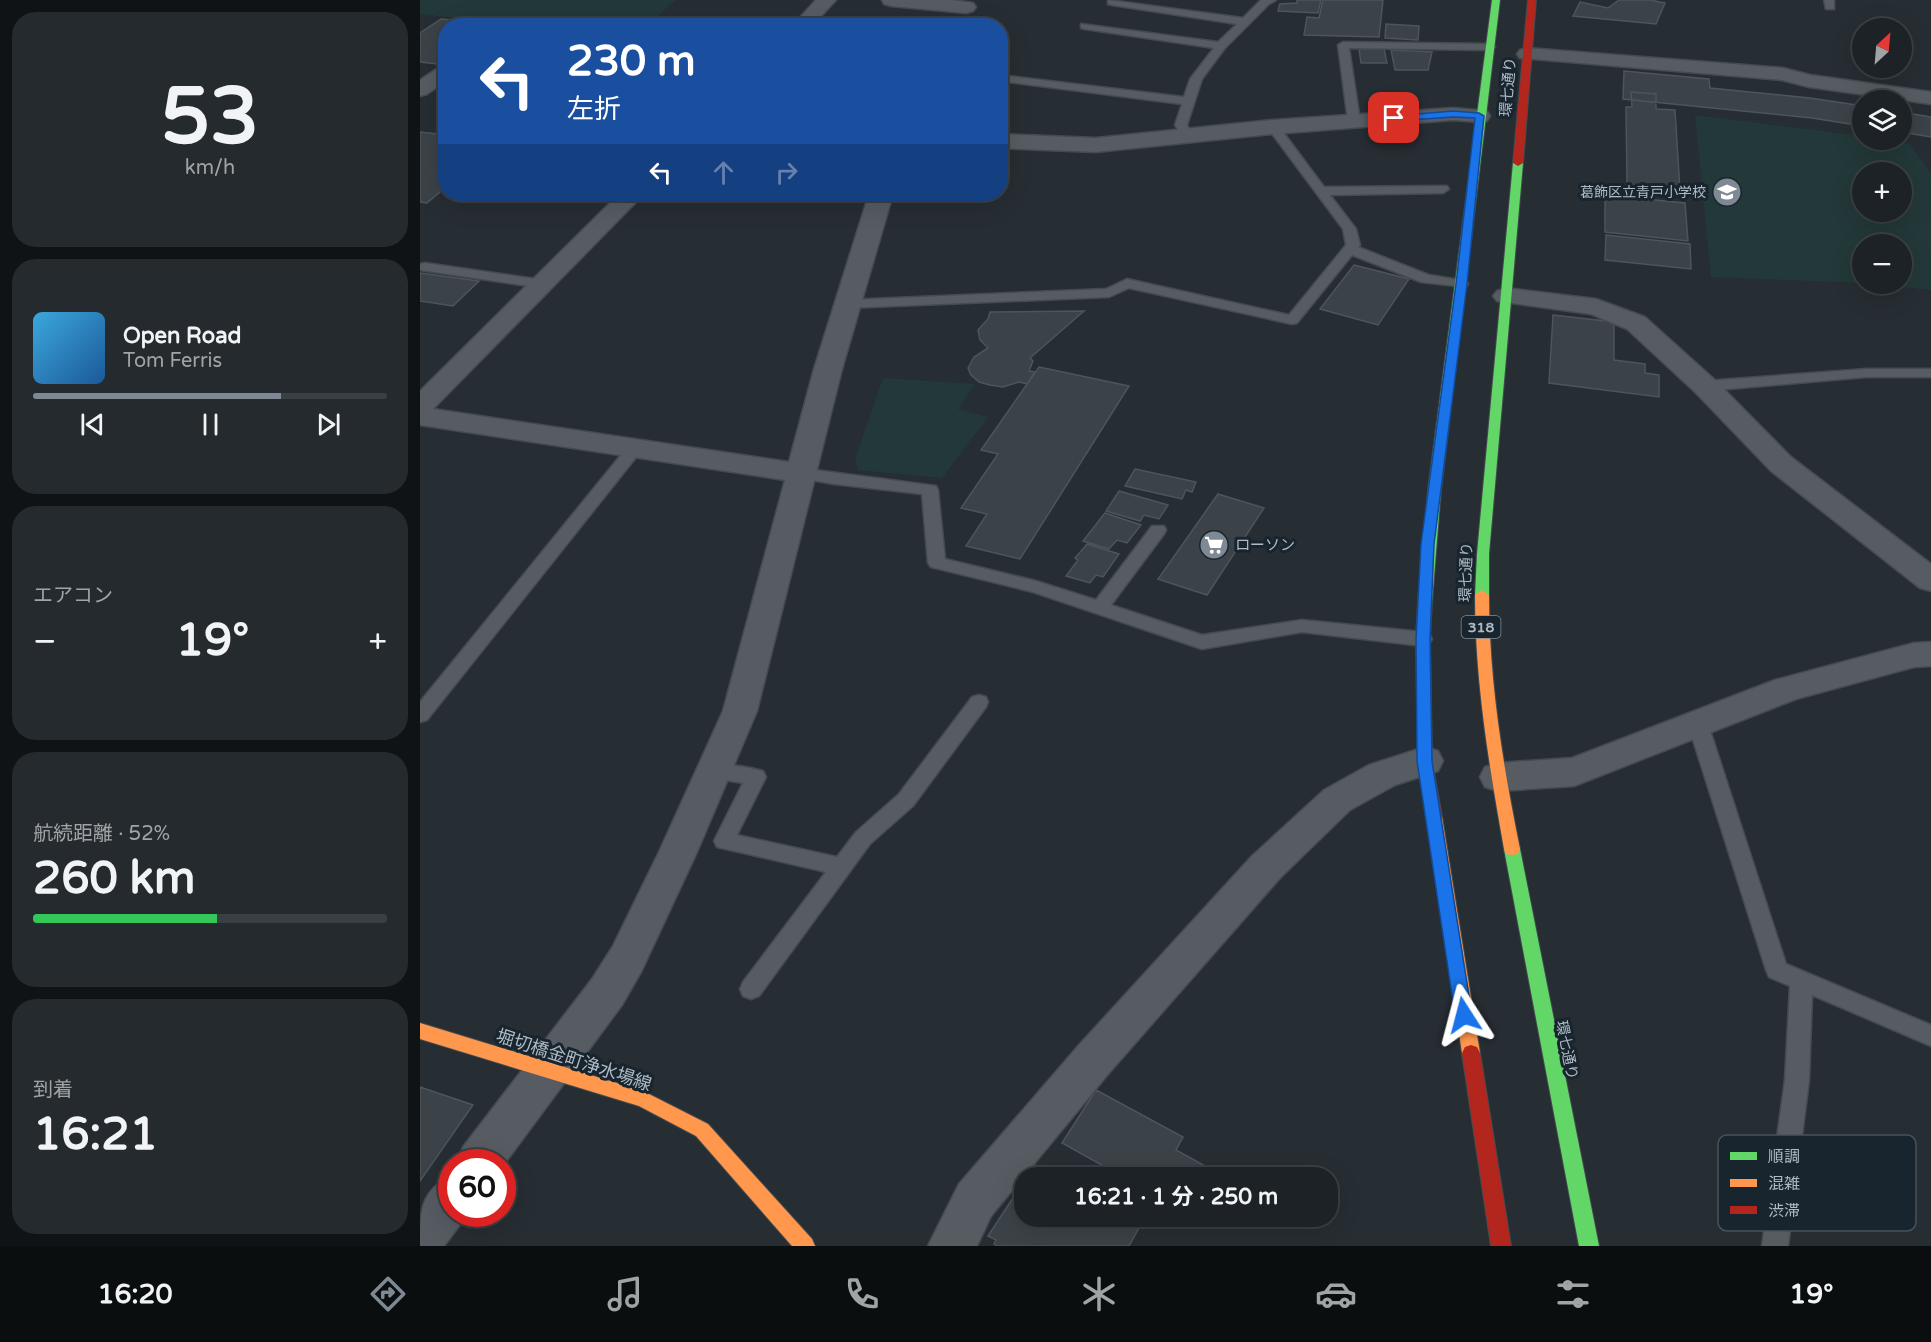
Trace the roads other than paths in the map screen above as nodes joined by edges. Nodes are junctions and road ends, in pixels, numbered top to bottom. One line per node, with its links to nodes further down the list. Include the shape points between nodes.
1 (827, 0): 8 (street)
2 (891, 0): 7 (street)
3 (1271, 0): 10 (lane)
4 (1496, 0): 13 (main road, 環七通り)
5 (1532, 0): 14 (main road, 環七通り / 318)
6 (1112, 3): 10 (lane)
7 (973, 4): 9 (street)
8 (809, 18)
9 (951, 18)
10 (1245, 22): 12 (lane)
11 (1085, 26): 12 (lane)
12 (1221, 46): 21 (lane, via 1196,79)
13 (1490, 47): 22 (main road, 環七通り); 23 (lane, via 1343,45)
14 (1527, 54): 20 (street, via 1783,74); 35 (main road, 環七通り / 318)
15 (420, 71): 16 (street)
16 (438, 73)
17 (438, 78): 19 (street)
18 (1008, 79): 21 (lane)
19 (420, 90)
20 (1931, 98)
21 (1186, 101): 25 (lane, via 1180,125)
22 (1479, 116): 23 (street, via 1453,114); 34 (main road, 環七通り)
23 (1354, 121): 24 (street)
24 (1273, 128): 25 (street); 28 (lane)
25 (1188, 137): 26 (street, via 1096,146)
26 (1008, 141)
27 (1443, 189): 28 (lane)
28 (1321, 191): 31 (lane, via 1349,229 1353,245)
29 (625, 201): 33 (street)
30 (879, 201): 36 (street)
31 (1350, 249): 34 (lane, via 1426,279); 36 (lane, via 1292,320 1127,283 1108,293)
32 (425, 267): 33 (lane)
33 (543, 284): 39 (street)
34 (1461, 284): 46 (main road, 環七通り, via 1428,544)
35 (1506, 296): 38 (street, via 1596,307 1636,323); 53 (main road, 環七通り / 318, via 1483,554 1481,622)
36 (847, 304): 42 (street)
37 (1931, 373): 38 (lane, via 1866,373)
38 (1705, 386): 44 (street, via 1781,464)
39 (420, 406)
40 (420, 416): 41 (street)
41 (635, 448): 42 (street); 49 (lane)
42 (800, 473): 45 (lane, via 930,490 937,563 1036,587); 52 (street, via 741,711)
43 (1158, 530): 45 (lane)
44 (1931, 580)
45 (1100, 608): 46 (lane, via 1202,642 1302,626)
46 (1423, 639): 51 (main road, 環七通り)
47 (1931, 654): 50 (street, via 1914,654 1787,688)
48 (979, 702): 54 (lane, via 906,800 863,838)
49 (420, 715)
50 (1698, 724): 53 (street, via 1574,772); 55 (lane, via 1777,970)
51 (1425, 761): 66 (street, via 1382,775 1337,800 1266,867 1094,1059 975,1200); 67 (main road, 環七通り)
52 (714, 772): 54 (lane, via 756,777 724,841); 59 (street, via 627,959)
53 (1498, 777): 68 (main road, 環七通り / 318)
54 (842, 867): 56 (lane)
55 (1801, 981): 58 (lane); 60 (lane, via 1797,1080)
56 (751, 989)
57 (420, 1031): 59 (main road, 堀切橋金町浄水場線)
58 (1931, 1036)
59 (550, 1070): 61 (street); 65 (main road, 堀切橋金町浄水場線, via 643,1099 702,1130)
60 (1790, 1135)
61 (489, 1149)
62 (438, 1216): 64 (street)
63 (1777, 1231): 69 (lane)
64 (420, 1239)
65 (806, 1246)
66 (952, 1246)
67 (1501, 1246)
68 (1589, 1246)
69 (1775, 1246)

